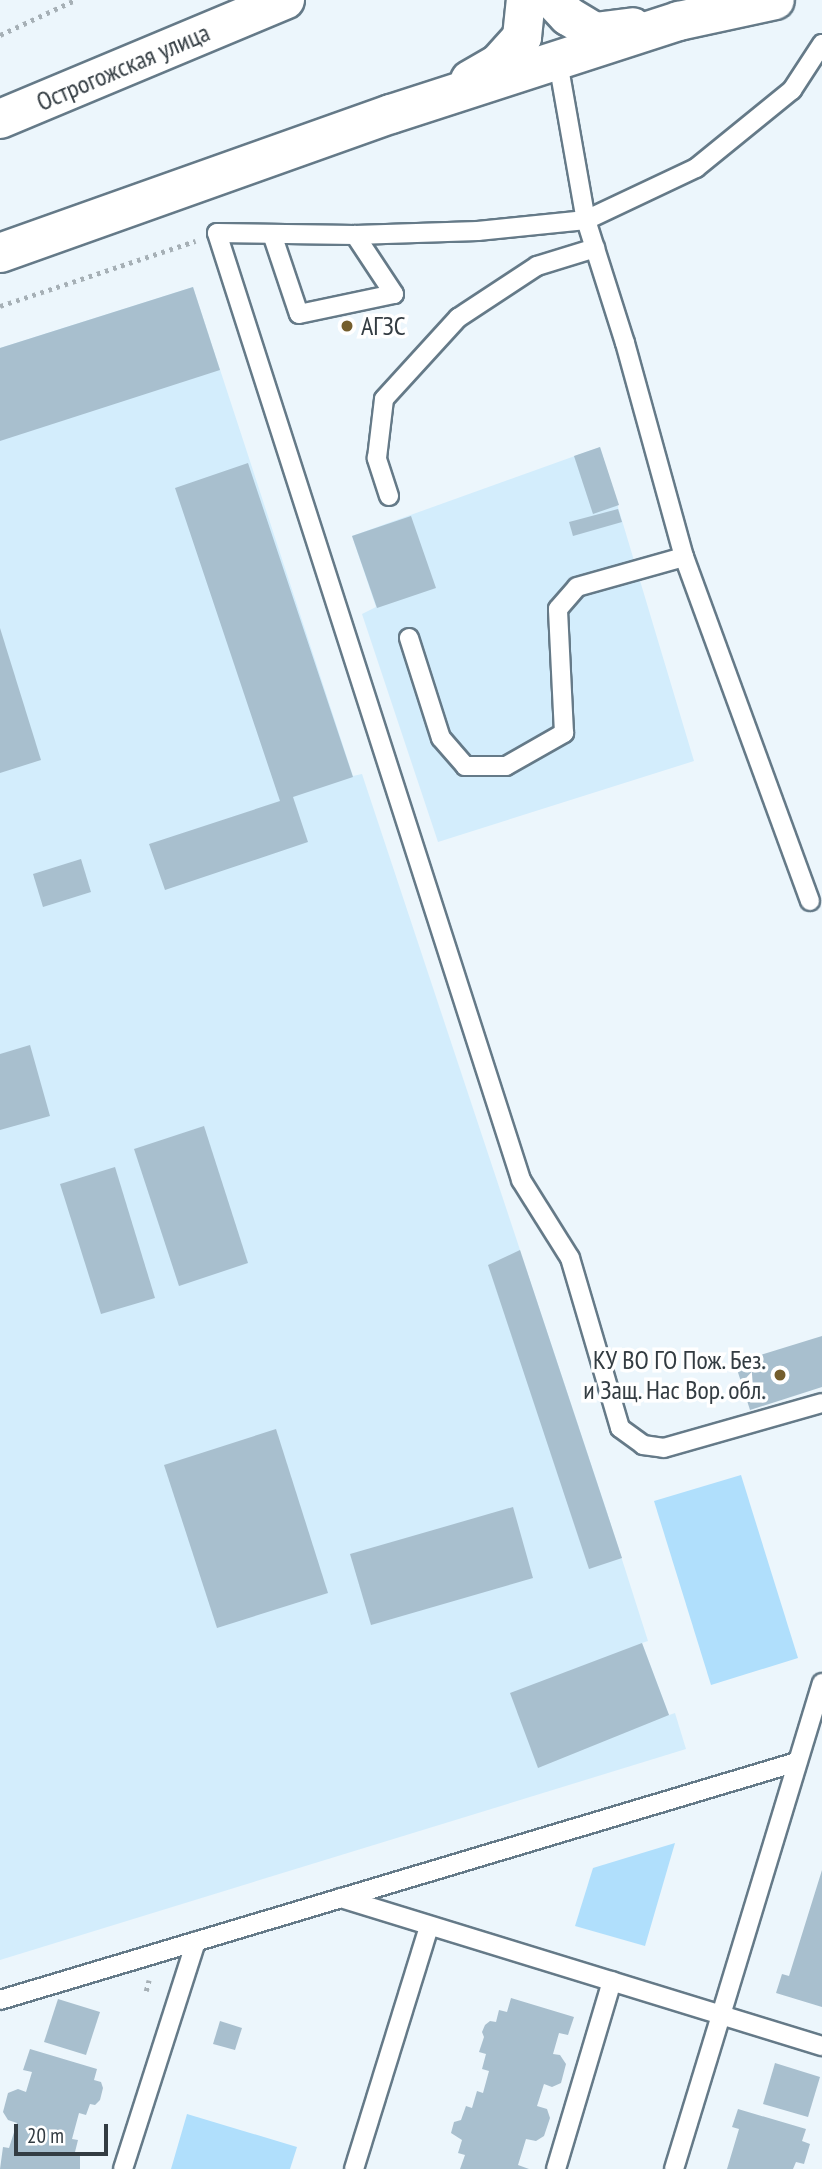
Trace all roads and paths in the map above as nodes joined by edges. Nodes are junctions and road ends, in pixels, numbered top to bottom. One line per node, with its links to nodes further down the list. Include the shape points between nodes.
1 (75, 0): 7 (path)
2 (285, 0): 11 (street, Острогожская улица)
3 (526, 0): 10 (street, via 522,37 498,64)
4 (553, 0): 6 (street, via 568,16 595,32)
5 (775, 0): 6 (street)
6 (679, 21): 9 (street)
7 (0, 35)
8 (822, 44): 12 (lane, via 792,90 696,168)
9 (558, 62): 10 (street); 12 (lane)
10 (432, 102): 17 (street)
11 (0, 119)
12 (586, 220): 15 (lane, via 478,231); 16 (lane)
13 (217, 233): 14 (lane); 18 (path); 23 (lane, via 521,1181 570,1258 620,1428 643,1445 664,1448)
14 (272, 234): 15 (lane); 15 (lane, via 299,314 394,294)
15 (355, 235)
16 (595, 247): 19 (lane, via 537,266 458,317 384,400 377,458); 20 (lane)
17 (0, 253)
18 (0, 306)
19 (389, 496)
20 (684, 557): 21 (lane, via 577,587 558,609 564,733 506,766 464,766 441,738); 22 (lane)
21 (409, 638)
22 (810, 901)
23 (822, 1404)
24 (822, 1683): 25 (lane)
25 (797, 1762): 26 (lane); 31 (lane)
26 (341, 1898): 27 (lane); 28 (lane)
27 (429, 1926): 29 (lane); 34 (lane)
28 (196, 1941): 30 (lane); 33 (lane)
29 (612, 1982): 31 (lane); 35 (lane)
30 (0, 2000)
31 (721, 2015): 32 (lane); 36 (lane)
32 (822, 2046)
33 (123, 2169)
34 (354, 2169)
35 (556, 2169)
36 (674, 2169)

